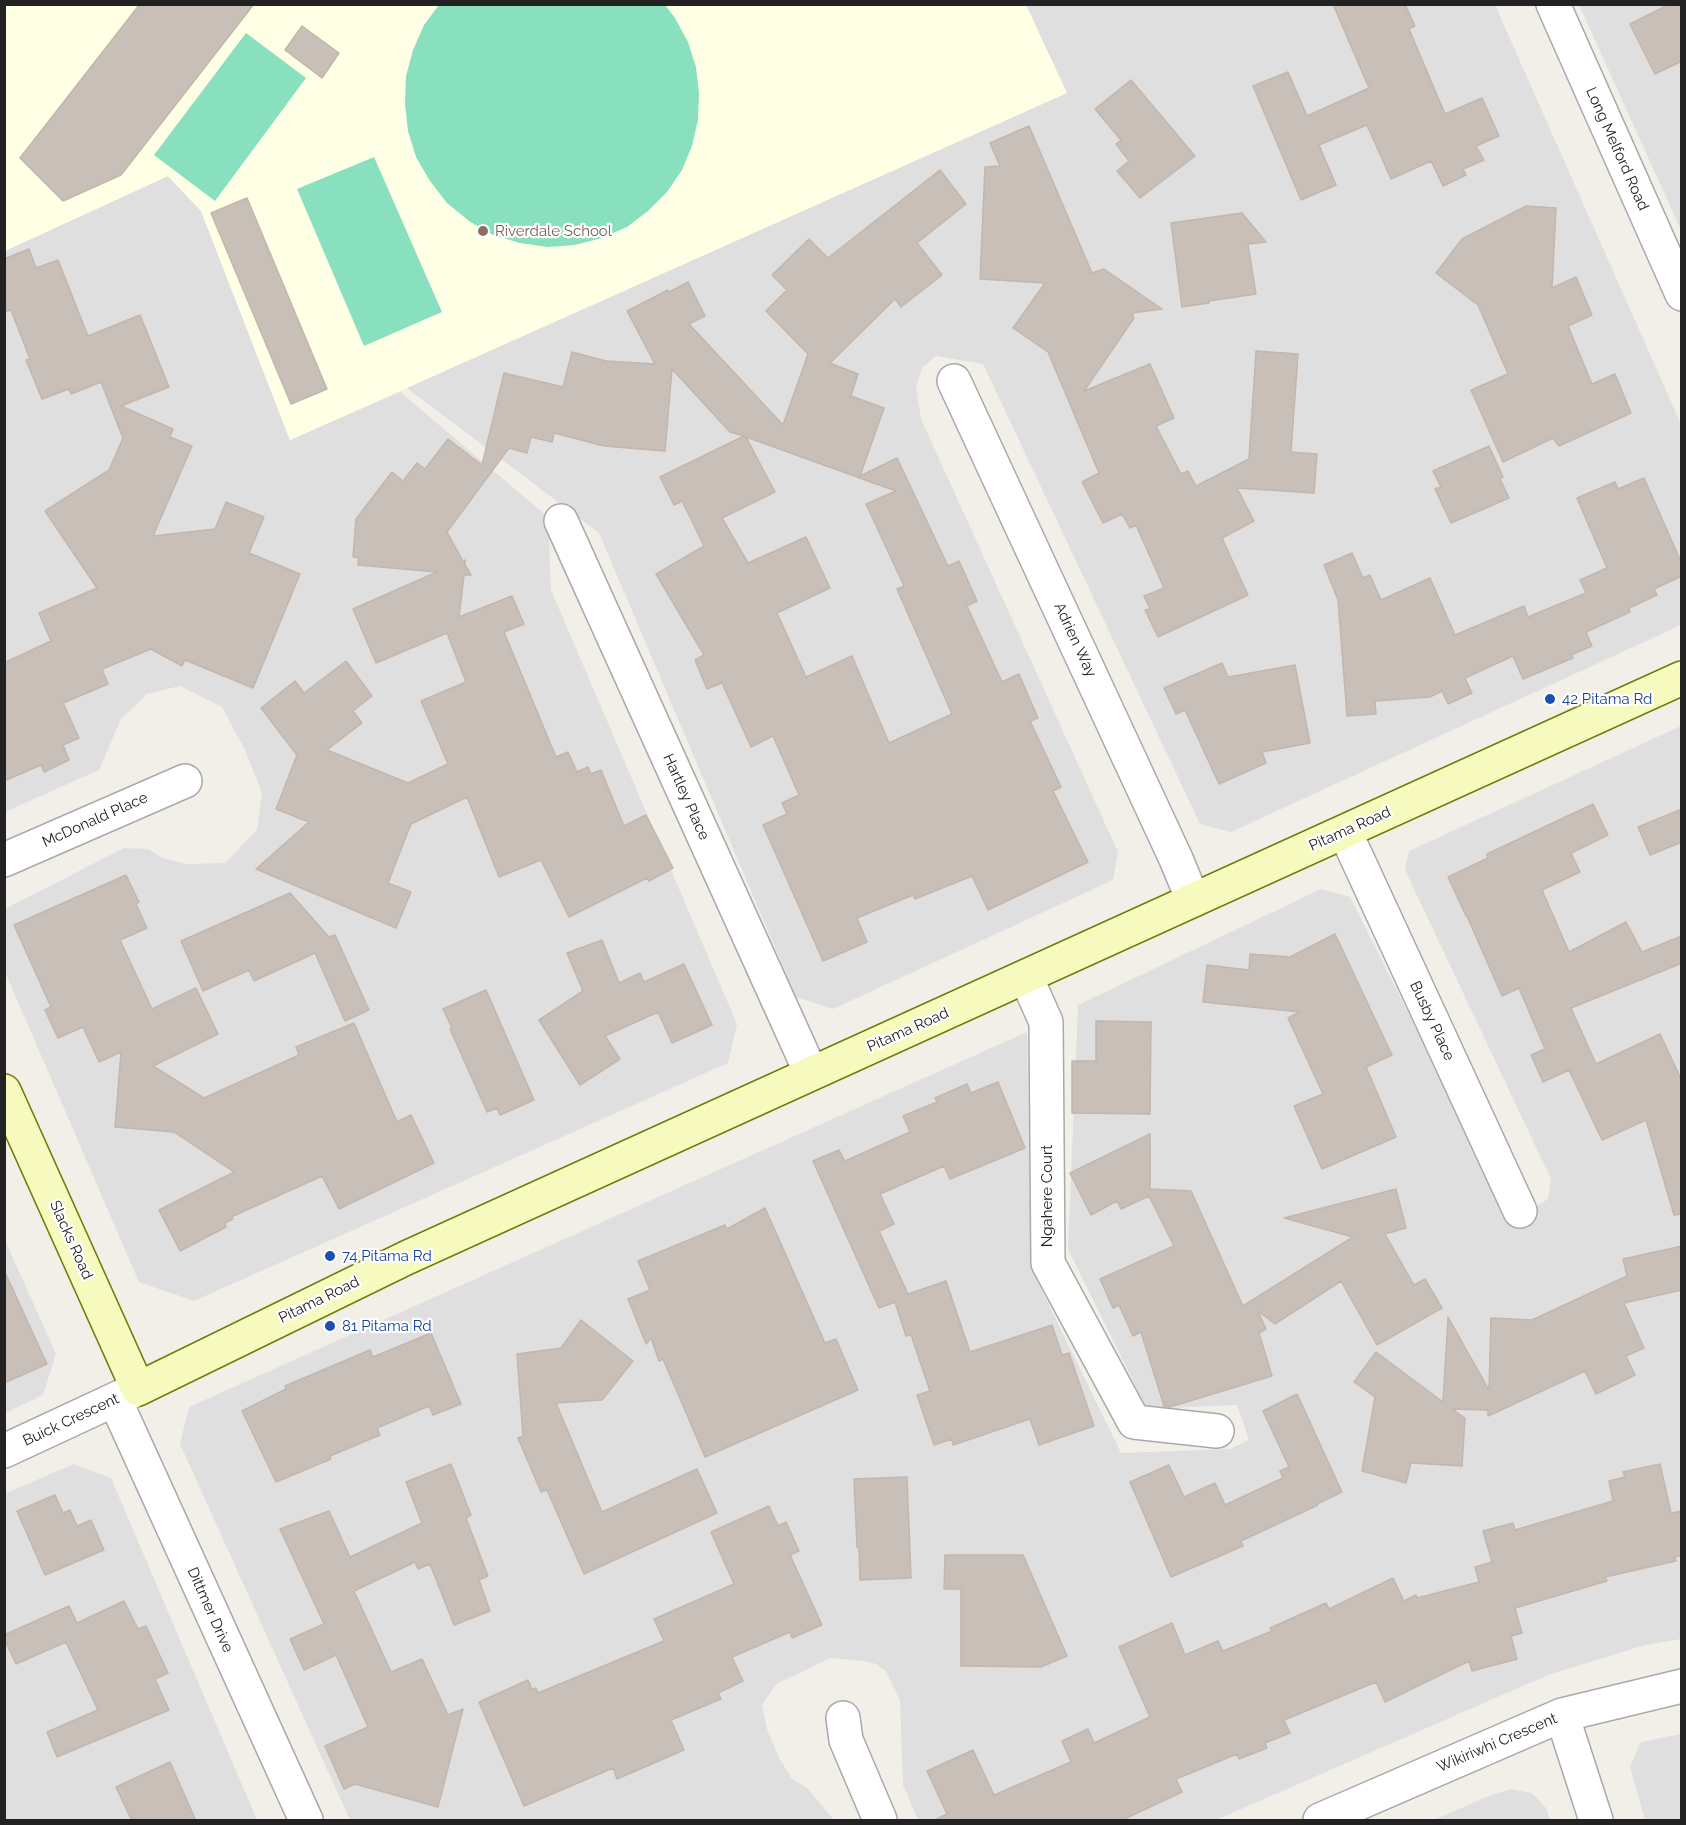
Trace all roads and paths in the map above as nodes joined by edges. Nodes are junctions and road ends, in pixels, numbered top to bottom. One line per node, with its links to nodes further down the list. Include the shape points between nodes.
1 (1553, 4): 2 (street, Long Melford Road)
2 (1682, 294)
3 (954, 381): 9 (street, Adrien Way)
4 (561, 521): 11 (street, Hartley Place)
5 (1682, 678): 7 (street, Pitama Road)
6 (185, 781): 8 (street, McDonald Place)
7 (1345, 832): 9 (street, Pitama Road); 13 (street, Busby Place)
8 (4, 860)
9 (1193, 900): 10 (street, Pitama Road)
10 (1026, 977): 11 (street, Pitama Road); 15 (street, Ngahere Court, via 1046,1022 1048,1263 1134,1422)
11 (811, 1073): 14 (street, Pitama Road, via 406,1258)
12 (4, 1091): 14 (street, Slacks Road)
13 (1521, 1211)
14 (126, 1394): 16 (street, Buick Crescent); 20 (street, Dittmer Drive)
15 (1217, 1431)
16 (4, 1451)
17 (1682, 1686): 18 (street, Wikiriwhi Crescent)
18 (1562, 1715): 22 (street, Wikiriwhi Crescent); 23 (street)
19 (843, 1718): 21 (street, via 846,1740)
20 (306, 1821)
21 (880, 1821)
22 (1320, 1821)
23 (1596, 1821)

